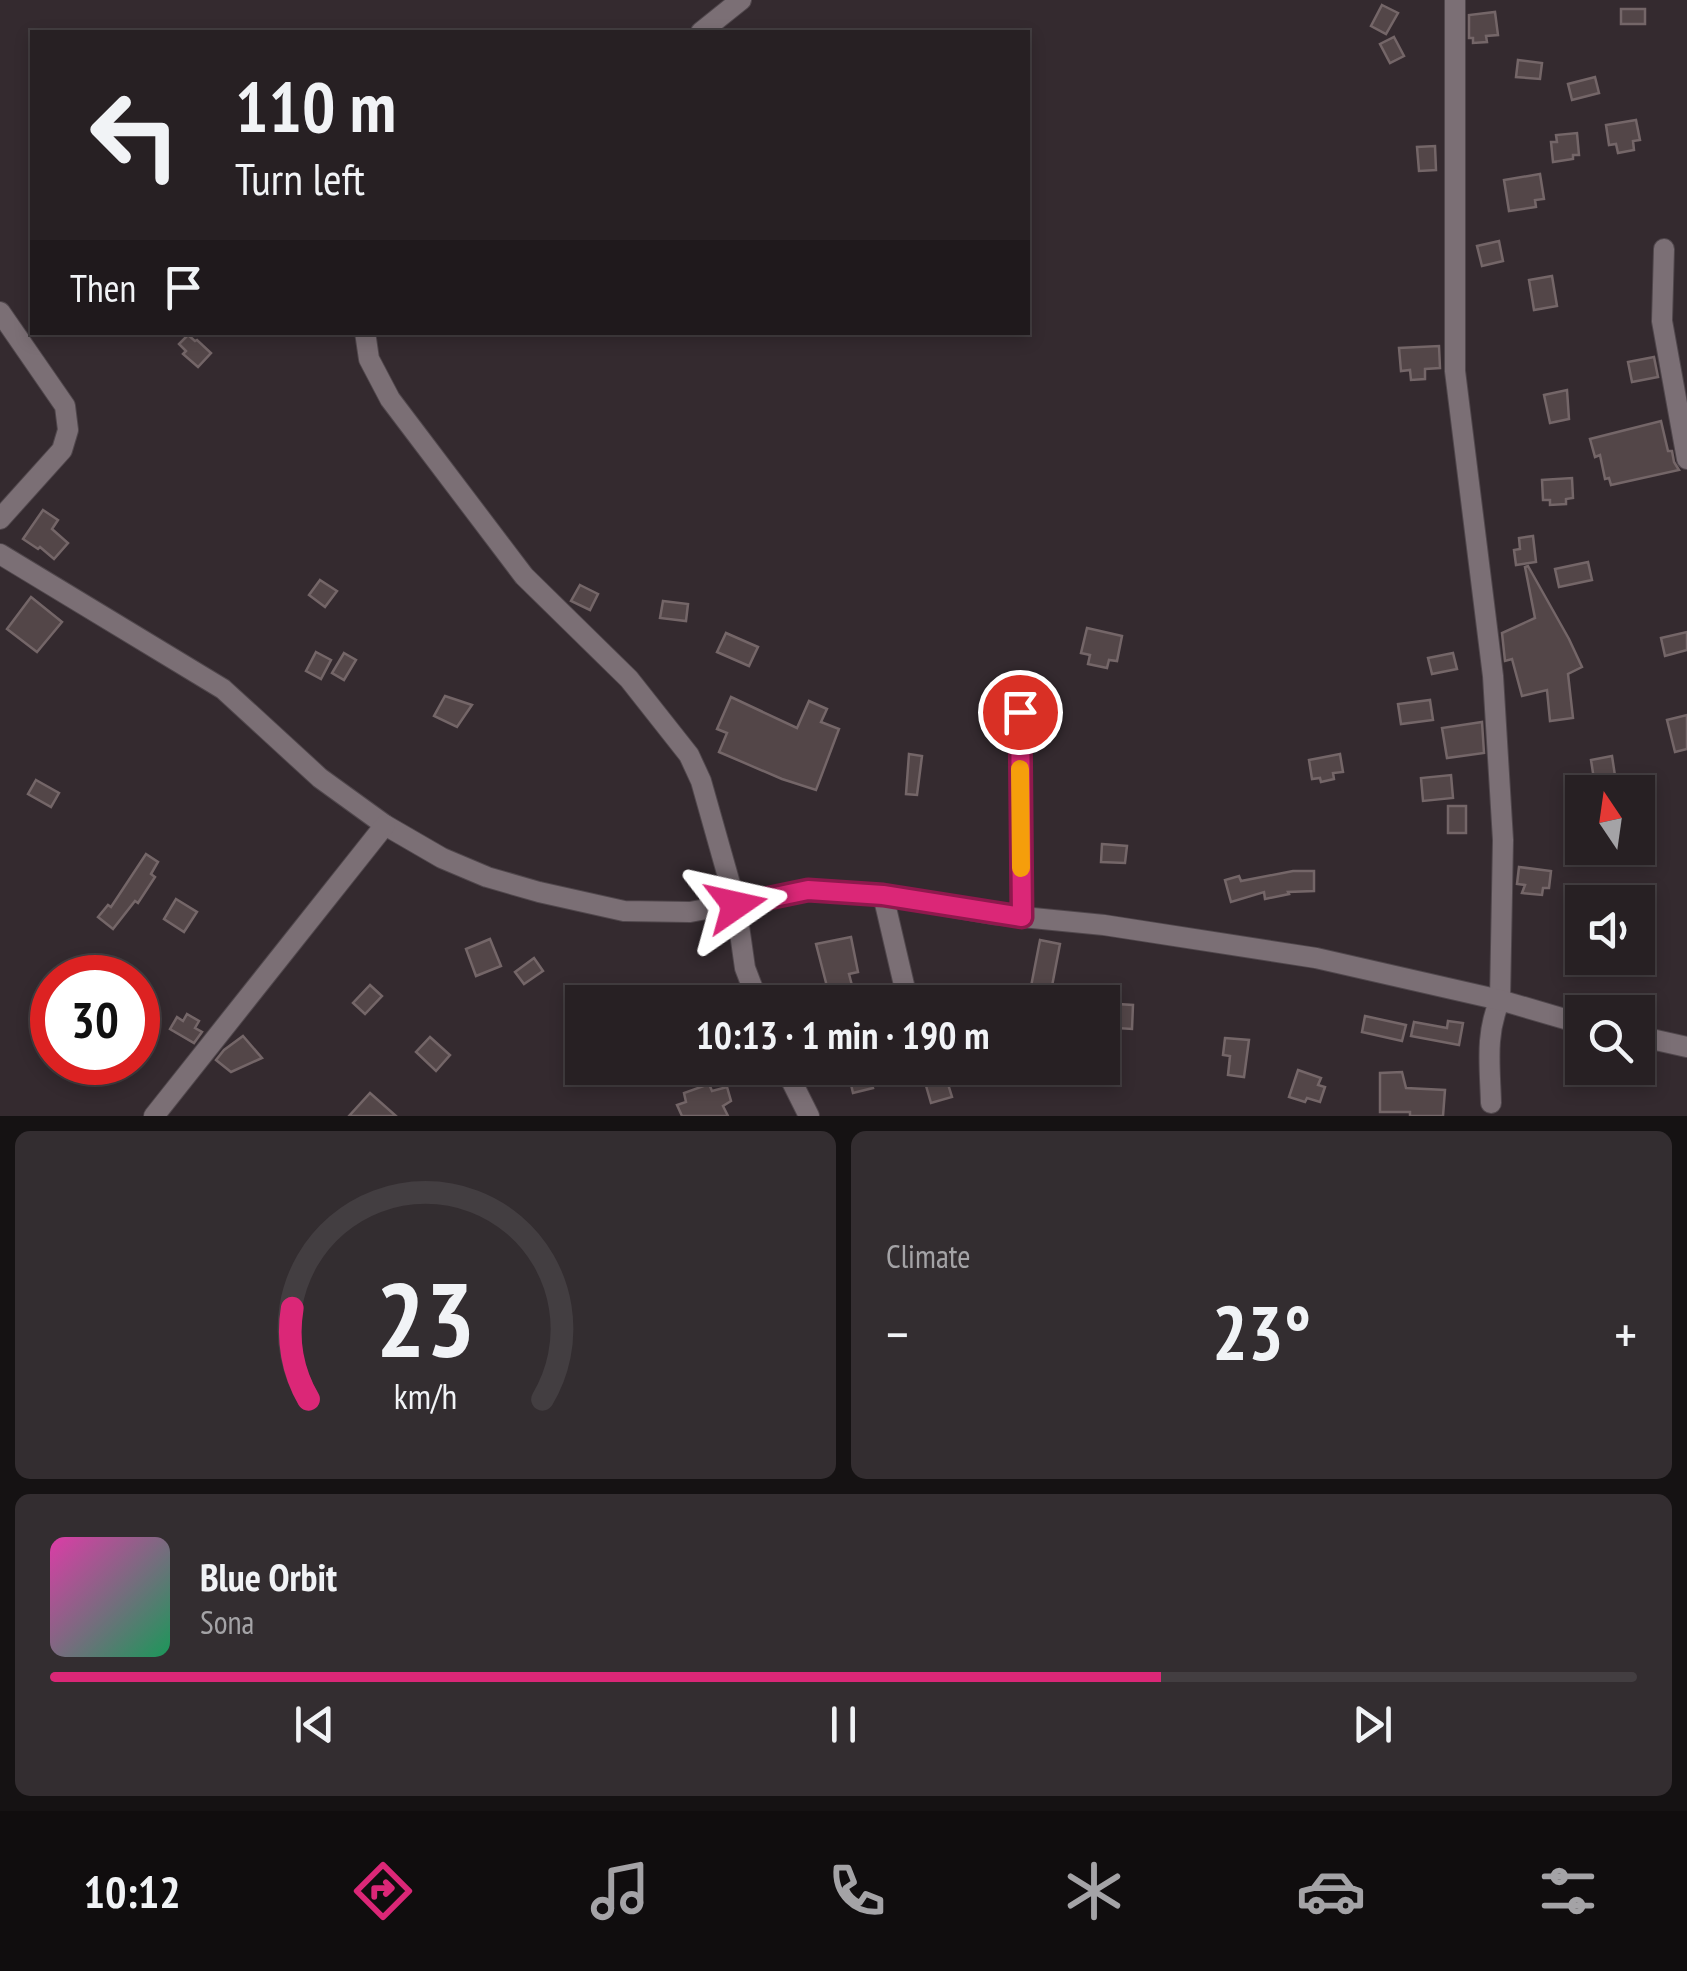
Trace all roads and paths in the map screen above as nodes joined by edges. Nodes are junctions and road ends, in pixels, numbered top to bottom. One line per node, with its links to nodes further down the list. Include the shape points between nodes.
1 (741, 0): 3 (street)
2 (1455, 0): 17 (street, via 1456,370 1493,676 1503,840)
3 (704, 30)
4 (1664, 250): 7 (street, via 1662,321)
5 (0, 312): 8 (street, via 64,406 68,430 62,450)
6 (365, 335): 13 (street, via 369,359 390,399 524,576 629,679 689,755)
7 (1687, 459)
8 (0, 519)
9 (0, 554): 11 (street, via 223,688 320,778)
10 (1020, 712): 14 (street)
11 (385, 825): 13 (street, via 442,858 556,896 624,911); 23 (street)
12 (883, 895): 13 (street, via 808,890); 14 (street); 16 (street)
13 (736, 905): 15 (street)
14 (1022, 917): 17 (street, via 1316,958)
15 (752, 985)
16 (904, 985)
17 (1500, 1000): 18 (street); 22 (street, via 1491,1021)
18 (1565, 1019)
19 (1655, 1039): 20 (street)
20 (1687, 1046)
21 (793, 1085): 24 (street)
22 (1491, 1103)
23 (154, 1116)
24 (808, 1116)

